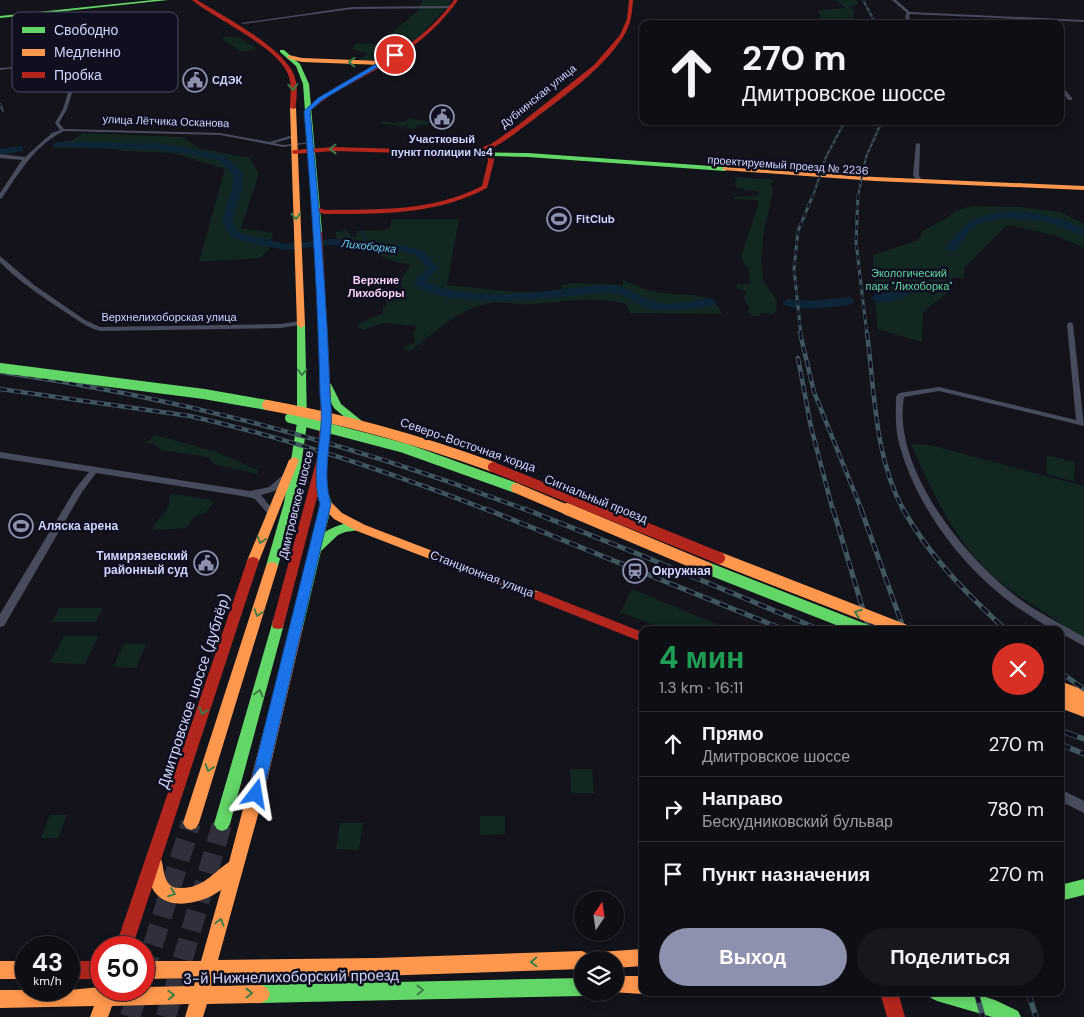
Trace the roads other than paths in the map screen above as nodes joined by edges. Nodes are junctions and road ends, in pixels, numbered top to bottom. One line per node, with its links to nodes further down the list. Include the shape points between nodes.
1 (166, 0): 7 (main road)
2 (194, 0): 15 (main road, via 267,50)
3 (208, 0): 14 (main road)
4 (631, 0): 21 (main road, Дубнинская улица, via 628,25 619,42)
5 (894, 0): 8 (street)
6 (454, 4): 14 (street, via 355,8); 16 (main road, via 424,36)
7 (49, 12)
8 (909, 13): 9 (street); 10 (street)
9 (1012, 18): 11 (street)
10 (909, 20)
11 (1060, 20)
12 (1064, 20): 13 (street)
13 (1084, 21)
14 (243, 23): 15 (main road)
15 (292, 63): 16 (main road, one-way to 15); 20 (main road, Дмитровское шоссе, via 304,75); 25 (main road, Дмитровское шоссе, one-way to 25)
16 (381, 63): 20 (main road, via 320,99)
17 (1064, 91): 19 (street)
18 (70, 92): 22 (street, via 57,123)
19 (1070, 99)
20 (307, 111): 26 (main road, Дмитровское шоссе)
21 (517, 128): 27 (main road, улица Лётчика Осканова)
22 (63, 130): 23 (street, улица Лётчика Осканова, via 220,134); 30 (street, via 54,134)
23 (267, 142): 25 (street, улица Лётчика Осканова); 25 (street, улица Лётчика Осканова)
24 (918, 144): 31 (street, via 916,175)
25 (294, 145): 26 (main road, улица Лётчика Осканова); 37 (main road, Дмитровское шоссе, one-way to 37)
26 (310, 147): 27 (main road, улица Лётчика Осканова, one-way to 26, via 465,154); 35 (main road, Дмитровское шоссе)
27 (494, 151): 29 (main road); 35 (main road, via 485,187 476,193 413,209 334,211)
28 (0, 156): 30 (street)
29 (512, 156): 31 (main road, проектируемый проезд № 2236); 33 (main road, проектируемый проезд № 2236, via 874,183)
30 (27, 159): 34 (street)
31 (919, 181): 32 (main road, проектируемый проезд № 2236)
32 (1084, 188)
33 (1084, 193)
34 (0, 197)
35 (316, 215): 41 (main road, Дмитровское шоссе)
36 (0, 258): 37 (street, Верхнелихоборская улица, via 32,287 100,329)
37 (301, 323): 43 (main road, Дмитровское шоссе, one-way to 43, via 302,423)
38 (1070, 324): 42 (street)
39 (0, 368): 56 (main road, Северо-Восточная хорда, one-way to 39, bridge, via 430,444 287,408)
40 (0, 377): 54 (main road, Северо-Восточная хорда, bridge, via 198,402 281,416 365,436 494,479)
41 (326, 383): 46 (main road, Дмитровское шоссе, via 326,424); 55 (main road, Сигнальный проезд, via 341,410 375,433 498,474)
42 (1082, 423): 57 (street, via 939,389 900,397 902,438 913,470 955,541 974,565 1010,597)
43 (299, 447): 47 (main road, Дмитровское шоссе (дублёр)); 69 (main road, Дмитровское шоссе, one-way to 69, via 279,545)
44 (0, 455): 45 (street)
45 (95, 469): 48 (street); 53 (street, via 79,490)
46 (320, 469): 49 (main road); 70 (main road, Дмитровское шоссе, one-way to 46)
47 (286, 477): 48 (street, via 267,492); 50 (main road, Дмитровское шоссе (дублёр))
48 (249, 494): 50 (street, via 258,497)
49 (326, 504): 51 (main road, Станционная улица, via 338,516); 52 (main road)
50 (271, 512): 71 (main road, Дмитровское шоссе (дублёр), one-way to 71)
51 (361, 528): 52 (main road, via 352,526 335,530); 59 (main road, Станционная улица)
52 (315, 552): 72 (main road)
53 (0, 623)
54 (854, 626)
55 (860, 626)
56 (894, 626)
57 (1058, 626)
58 (1064, 630): 60 (street)
59 (639, 636)
60 (1084, 642)
61 (1064, 689): 62 (main road)
62 (1084, 696)
63 (1064, 697): 65 (main road)
64 (1064, 704): 66 (main road)
65 (1084, 704)
66 (1084, 711)
67 (1064, 797): 68 (street)
68 (1084, 807)
69 (192, 823)
70 (222, 824)
71 (157, 853): 72 (main road, one-way to 72, via 156,880 164,890 184,897 215,887 233,869); 75 (main road, Дмитровское шоссе (дублёр))
72 (239, 855): 82 (main road, one-way to 72)
73 (1084, 887): 74 (main road)
74 (1064, 892)
75 (127, 936)
76 (639, 958): 77 (main road)
77 (624, 959)
78 (574, 960): 82 (main road, 3-й Нижнелихоборский проезд, one-way to 82)
79 (0, 970): 80 (main road)
80 (15, 970)
81 (155, 970): 82 (main road, 3-й Нижнелихоборский проезд)
82 (208, 970): 87 (main road)
83 (639, 984): 84 (main road)
84 (624, 985)
85 (574, 987): 87 (main road, 3-й Нижнелихоборский проезд, one-way to 85)
86 (155, 994): 87 (main road, 3-й Нижнелихоборский проезд, one-way to 87)
87 (201, 994): 94 (main road)
88 (90, 995): 91 (main road, 3-й Нижнелихоборский проезд)
89 (891, 996): 95 (main road)
90 (951, 996): 96 (main road)
91 (0, 999)
92 (105, 1001): 93 (main road)
93 (99, 1017)
94 (194, 1017)
95 (896, 1017)
96 (1012, 1017)

